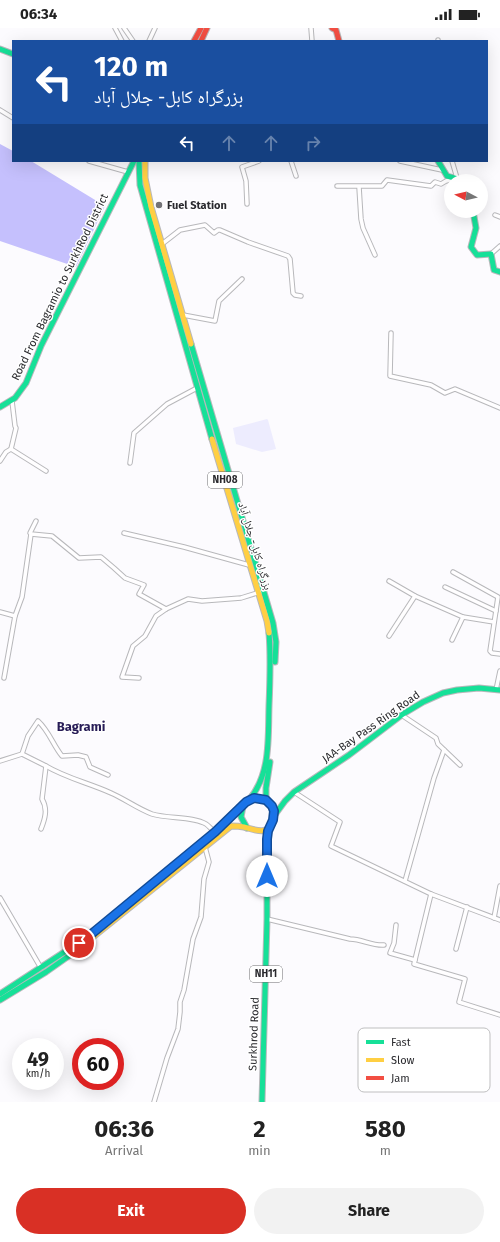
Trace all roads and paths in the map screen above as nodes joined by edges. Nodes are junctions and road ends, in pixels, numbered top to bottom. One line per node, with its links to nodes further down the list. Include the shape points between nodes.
1 (116, 28): 8 (street)
2 (124, 28): 9 (street)
3 (155, 28): 10 (street)
4 (201, 28): 11 (main road)
5 (208, 28): 12 (main road)
6 (311, 28): 13 (street)
7 (332, 28): 14 (main road, via 336,30)
8 (122, 40)
9 (132, 40)
10 (149, 40)
11 (195, 40)
12 (202, 40)
13 (312, 40)
14 (338, 40)
15 (0, 49): 16 (main road)
16 (12, 54)
17 (0, 110): 18 (street)
18 (12, 117)
19 (93, 162): 28 (street)
20 (133, 162): 28 (main road, Road From Bagramio to SurkhRod District)
21 (139, 162): 30 (main road, بزرگراه کابل- جلال آباد / NH08)
22 (145, 162): 38 (main road, بزرگراه کابل- جلال آباد / NH08)
23 (256, 162): 37 (street, via 242,167 246,181)
24 (291, 162): 33 (street)
25 (405, 162): 29 (street)
26 (438, 162): 29 (main road)
27 (452, 162): 32 (street)
28 (128, 170): 30 (main road); 54 (main road, Road From Bagramio to SurkhRod District, via 26,383)
29 (442, 170): 31 (main road)
30 (139, 172): 38 (main road, بزرگراه کابل- جلال آباد / NH08, via 140,185)
31 (445, 174)
32 (456, 174)
33 (296, 176)
34 (444, 182): 36 (street, via 435,182 431,186 387,180 382,186)
35 (337, 186): 36 (street)
36 (359, 187): 45 (street, via 362,224)
37 (247, 204)
38 (151, 213): 42 (main road, بزرگراه کابل- جلال آباد / NH08); 51 (main road, بزرگراه کابل- جلال آباد / NH08)
39 (495, 215): 40 (street)
40 (500, 217)
41 (474, 218): 44 (main road, via 476,228 471,247 477,255)
42 (162, 244): 48 (street, via 180,230 205,225 214,233 220,230 288,256 293,294); 49 (main road, بزرگراه کابل- جلال آباد / NH08)
43 (500, 246): 44 (street)
44 (491, 254): 46 (main road, via 493,268)
45 (376, 255)
46 (500, 272)
47 (242, 279): 49 (street, via 219,301 215,321)
48 (301, 296)
49 (183, 315): 50 (main road, بزرگراه کابل- جلال آباد / NH08)
50 (187, 329): 51 (main road); 53 (main road, بزرگراه کابل- جلال آباد / NH08)
51 (182, 331): 53 (main road, بزرگراه کابل- جلال آباد / NH08)
52 (391, 333): 56 (street, via 390,376 431,385 445,393 455,389)
53 (201, 390): 57 (main road, بزرگراه کابل- جلال آباد / NH08); 58 (main road, بزرگراه کابل- جلال آباد / NH08); 61 (street, via 167,404 134,433)
54 (12, 401): 55 (main road, Road From Bagramio to SurkhRod District); 59 (street, via 16,428)
55 (0, 407)
56 (500, 408)
57 (220, 444): 58 (main road); 70 (main road, بزرگراه کابل- جلال آباد / NH08)
58 (214, 445): 66 (main road, بزرگراه کابل- جلال آباد / NH08)
59 (11, 449): 60 (street); 62 (street)
60 (0, 461)
61 (130, 463)
62 (46, 471)
63 (36, 521): 65 (street)
64 (124, 533): 66 (street)
65 (31, 534): 72 (street, via 52,536 79,558 100,558 125,578 144,585 139,594); 75 (street, via 22,597)
66 (250, 565): 70 (main road, بزرگراه کابل- جلال آباد / NH08)
67 (453, 572): 73 (street, via 497,596)
68 (389, 581): 71 (street)
69 (445, 588): 73 (street)
70 (262, 592): 72 (street, via 241,598 202,601 188,599); 86 (main road, بزرگراه کابل- جلال آباد / NH08, via 270,635)
71 (415, 596): 76 (street); 78 (street)
72 (166, 609): 83 (street, via 156,616 145,636 133,646 122,676)
73 (496, 611): 77 (street)
74 (0, 612): 75 (street)
75 (15, 616): 82 (street)
76 (463, 618): 77 (street); 79 (street)
77 (494, 622): 80 (street, via 490,651 492,654)
78 (389, 636)
79 (452, 640)
80 (500, 654)
81 (500, 671): 84 (street)
82 (4, 678)
83 (139, 678)
84 (498, 690): 85 (main road, JAA-Bay Pass Ring Road, via 473,688 443,693 421,703)
85 (403, 716): 87 (street, via 436,738); 93 (main road, JAA-Bay Pass Ring Road)
86 (271, 725): 94 (main road, بزرگراه کابل- جلال آباد / NH08, via 264,770 258,788); 95 (main road, بزرگراه کابل- جلال آباد / NH08)
87 (444, 750): 90 (street); 104 (street)
88 (22, 754): 89 (street); 91 (street); 92 (street, via 28,736 38,721 62,756 86,757 90,767)
89 (0, 761)
90 (460, 765)
91 (46, 766): 99 (street, via 42,799 45,803 46,818); 100 (street, via 57,773 119,796 151,814 189,819 206,824)
92 (108, 775)
93 (294, 792): 95 (main road, JAA-Bay Pass Ring Road); 104 (street, via 340,822 331,846)
94 (248, 801): 95 (main road, via 259,798); 98 (main road, بزرگراه کابل- جلال آباد / NH08, via 242,807 241,818); 100 (main road, بزرگراه کابل- جلال آباد / NH08)
95 (275, 801): 96 (main road); 96 (main road, بزرگراه کابل- جلال آباد / NH08)
96 (274, 816): 97 (main road)
97 (271, 824): 101 (main road); 103 (main road, Surkhrod Road / NH11)
98 (247, 828): 101 (main road); 102 (main road, via 231,826)
99 (41, 829)
100 (215, 832): 116 (main road, بزرگراه کابل- جلال آباد / NH08, via 89,936)
101 (256, 832): 103 (main road)
102 (205, 846): 118 (main road, via 72,954); 120 (street, via 209,862 204,879 201,917 193,939 180,1002 178,1028)
103 (267, 846): 110 (main road, Surkhrod Road / NH11)
104 (405, 881): 106 (street)
105 (500, 886): 109 (street)
106 (431, 894): 108 (street); 115 (street)
107 (0, 898): 116 (street)
108 (467, 907): 109 (street); 114 (street)
109 (494, 918): 111 (street)
110 (267, 919): 113 (street); 121 (main road, Surkhrod Road / NH11)
111 (500, 920)
112 (396, 925): 115 (street, via 390,953)
113 (384, 945)
114 (456, 949)
115 (415, 960): 119 (street, via 415,964 465,979 458,1001)
116 (41, 968): 117 (main road, بزرگراه کابل- جلال آباد / NH08)
117 (0, 994)
118 (0, 1000)
119 (500, 1016)
120 (154, 1102)
121 (262, 1102)

